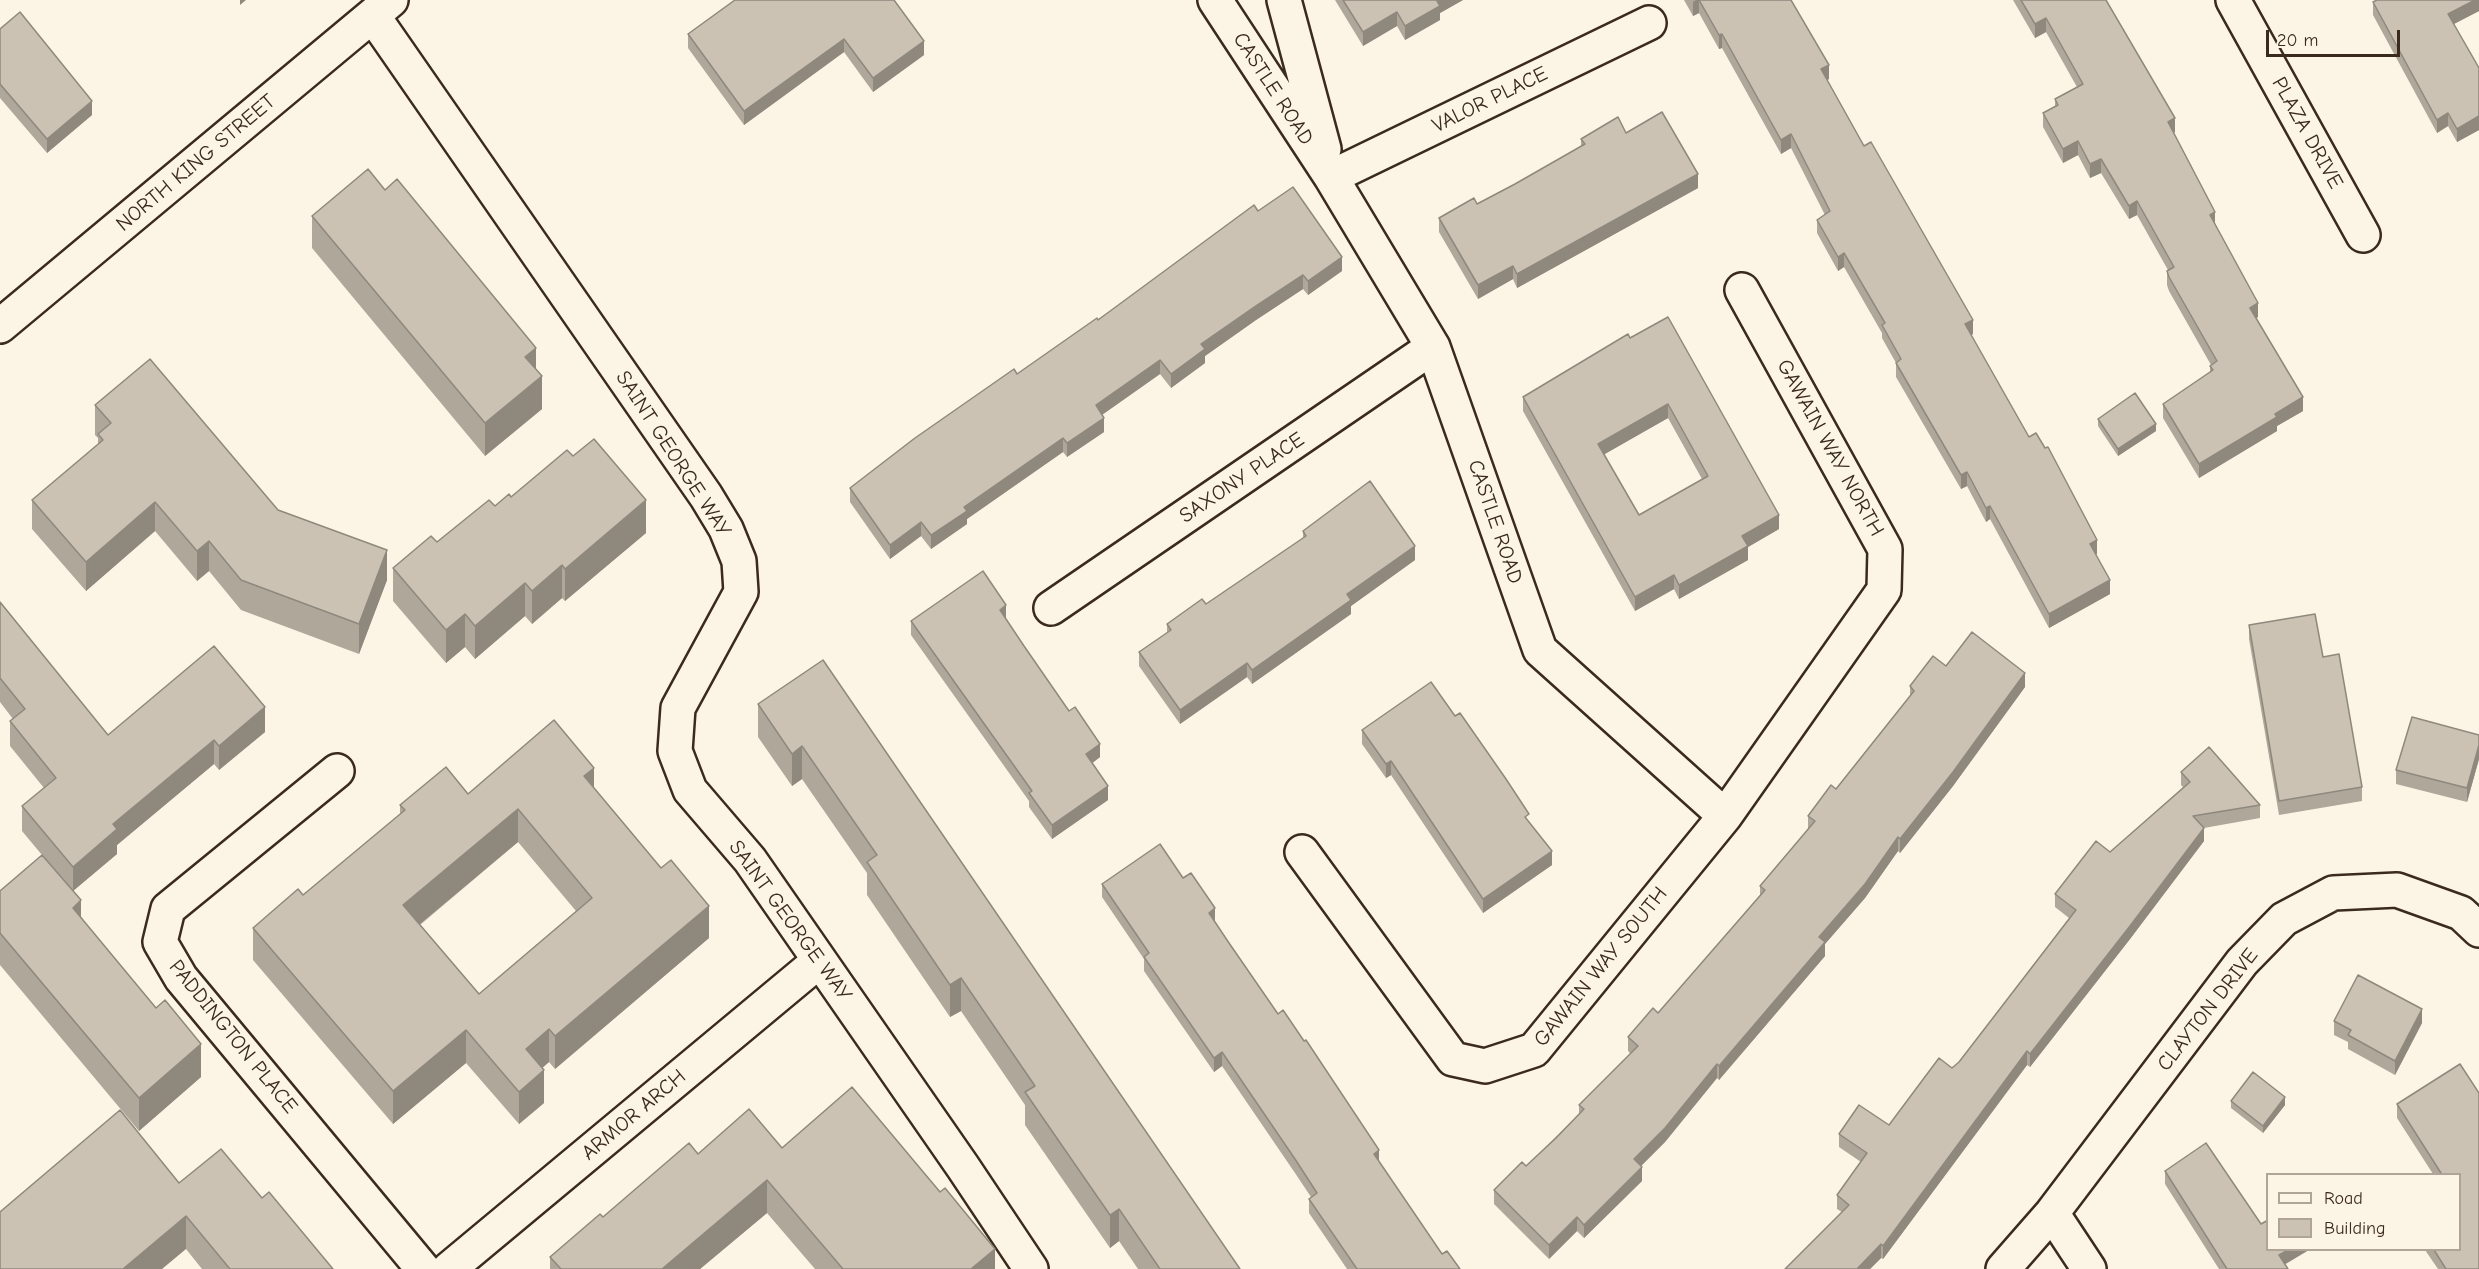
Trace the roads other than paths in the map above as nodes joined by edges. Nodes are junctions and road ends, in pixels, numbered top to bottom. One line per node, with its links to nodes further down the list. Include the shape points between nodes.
1 (1215, 0): 6 (street, CASTLE ROAD)
2 (1284, 0): 6 (street, CASTLE ROAD)
3 (2233, 0): 7 (street, PLAZA DRIVE)
4 (382, 8): 9 (street, NORTH KING STREET); 16 (street, SAINT GEORGE WAY, via 726,529 739,561 741,592 678,708 675,751 690,790 750,860)
5 (1649, 23): 6 (street, VALOR PLACE)
6 (1331, 177): 10 (street, CASTLE ROAD)
7 (2363, 235)
8 (1743, 290): 13 (street, GAWAIN WAY NORTH, via 1885,549 1884,590)
9 (0, 326)
10 (1433, 347): 11 (street, SAXONY PLACE); 13 (street, CASTLE ROAD, via 1540,650)
11 (1051, 608)
12 (337, 771): 18 (street, PADDINGTON PLACE, via 168,909 160,942 181,978)
13 (1725, 816): 14 (street, GAWAIN WAY SOUTH, via 1534,1050 1485,1066 1453,1059)
14 (1302, 852)
15 (2479, 930): 17 (street, CLAYTON DRIVE, via 2461,913 2397,890 2333,893 2284,920 2242,962)
16 (819, 961): 19 (street, ARMOR ARCH); 20 (street, SAINT GEORGE WAY)
17 (2052, 1213): 21 (street, CLAYTON DRIVE); 22 (street)
18 (423, 1269)
19 (449, 1269)
20 (1031, 1269)
21 (2002, 1269)
22 (2089, 1269)

